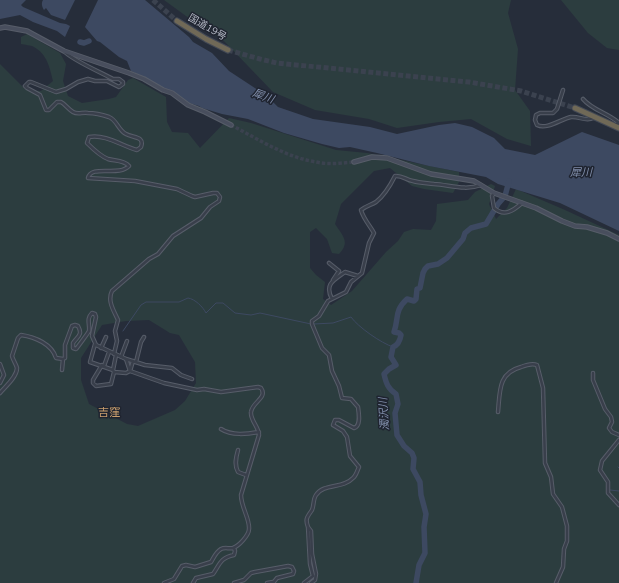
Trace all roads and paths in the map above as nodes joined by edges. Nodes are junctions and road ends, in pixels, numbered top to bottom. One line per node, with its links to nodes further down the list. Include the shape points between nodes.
1 (178, 22): 3 (highway, 国道19号)
2 (0, 28): 4 (street, via 27,31)
3 (228, 50)
4 (64, 51): 9 (street, via 144,79 188,105); 26 (street, via 69,57 119,79 123,84 119,87 107,81 88,79 56,92 29,82 25,86 40,96 46,110 61,102 79,114 87,112 110,118 120,131 142,140 142,147 137,150 111,140 89,137 87,143 100,155 127,163 129,166 122,171 91,173 88,178 124,180 177,188 199,197 217,193 220,197 201,218 173,236 158,254 144,262 112,291 111,305 118,320 115,331)
5 (563, 90): 8 (street, via 557,109 553,113 536,115 536,125 543,126 573,117 590,120)
6 (583, 99): 10 (street, via 619,123)
7 (574, 108): 8 (highway)
8 (595, 116): 10 (highway)
9 (231, 125)
10 (616, 126)
11 (354, 162): 12 (street, via 372,157 387,158 431,174 474,181)
12 (481, 185): 13 (street); 17 (street, via 455,187 419,183 395,176 383,195 361,210 374,233)
13 (494, 192): 14 (street); 14 (street, via 494,208 499,212 509,212)
14 (522, 203): 15 (street, via 575,226 607,233)
15 (619, 240)
16 (329, 263): 18 (street, via 339,270)
17 (359, 276): 18 (street, via 346,272); 19 (street, via 351,282 346,292)
18 (333, 281): 19 (street, via 328,290)
19 (332, 299): 48 (street, via 311,323 322,348 329,355 341,397 351,399 358,407 359,424 356,428 339,420 335,420 333,425 347,437 350,456 359,467 349,482 324,488 317,494 312,510 306,516)
20 (106, 337): 24 (street)
21 (144, 337): 30 (street)
22 (127, 341): 27 (street)
23 (95, 344): 24 (street); 28 (street, via 92,336 96,317 92,313 88,319 88,334 76,349 73,348 73,343 81,332 78,326 72,326); 32 (street, via 90,362)
24 (101, 348): 25 (street)
25 (109, 352): 26 (street); 32 (street)
26 (115, 354): 27 (street); 34 (street)
27 (121, 357): 29 (street)
28 (63, 359): 33 (street); 39 (street, via 56,358 51,349 41,342 21,335 12,356 16,372)
29 (126, 359): 30 (street); 35 (street)
30 (134, 362): 35 (street); 37 (street, via 172,368)
31 (0, 364): 38 (street, via 4,375)
32 (103, 366): 34 (street); 34 (street, via 93,380 96,386 112,384)
33 (62, 370)
34 (113, 371): 35 (street)
35 (130, 371): 42 (street, via 164,383 197,390 221,392 260,388 264,395 251,411)
36 (593, 373): 43 (street, via 593,380 611,418 609,428)
37 (192, 379)
38 (0, 383)
39 (0, 393)
40 (498, 412): 57 (street, via 502,382 507,373 520,367 537,365 543,388 544,463 567,526 563,567)
41 (220, 429): 42 (street, via 224,432 242,434)
42 (259, 432): 46 (street)
43 (619, 435)
44 (619, 440): 47 (street, via 602,461 600,470 608,482 608,493)
45 (238, 450): 46 (street, via 237,469)
46 (246, 475): 49 (street, via 241,500 250,529 240,544)
47 (619, 505)
48 (308, 527): 55 (street, via 313,576); 56 (street, via 311,531 316,574 315,580)
49 (234, 548): 50 (street, via 221,549 211,562 195,567 182,566 174,579); 51 (street, via 234,555 222,560 213,574 196,578)
50 (164, 583)
51 (193, 583)
52 (234, 583): 54 (street, via 248,580 255,572 292,567 293,574 276,578)
53 (267, 583): 54 (street)
54 (272, 583)
55 (304, 583)
56 (311, 583)
57 (556, 583)

